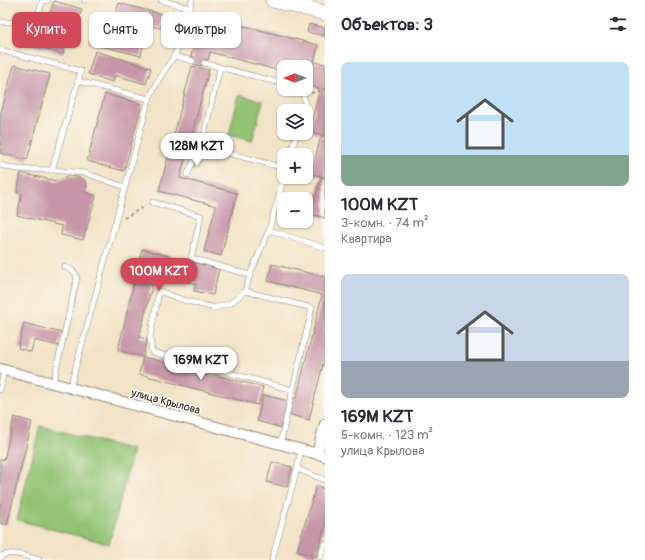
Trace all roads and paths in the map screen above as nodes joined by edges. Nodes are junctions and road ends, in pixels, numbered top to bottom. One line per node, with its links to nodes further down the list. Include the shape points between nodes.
1 (48, 0): 7 (lane, via 42,2 36,22)
2 (162, 0): 5 (lane)
3 (192, 0): 5 (lane)
4 (272, 0): 6 (main road)
5 (189, 8): 9 (lane, via 181,42)
6 (325, 13)
7 (0, 22)
8 (0, 50): 13 (lane, via 81,71)
9 (174, 56): 10 (lane); 17 (lane)
10 (192, 61)
11 (204, 63): 12 (lane)
12 (220, 68): 14 (lane); 18 (lane)
13 (78, 81): 17 (lane); 21 (lane)
14 (277, 82)
15 (325, 89): 16 (path)
16 (313, 91)
17 (149, 99): 24 (lane)
18 (200, 146): 20 (lane); 22 (lane)
19 (0, 165): 21 (lane, via 16,169)
20 (277, 166)
21 (52, 170): 24 (lane, via 85,173)
22 (187, 175)
23 (282, 184): 27 (lane)
24 (124, 187): 26 (lane)
25 (152, 202): 26 (path); 30 (lane, via 201,216 191,258)
26 (115, 224): 34 (lane)
27 (269, 230): 28 (lane); 30 (lane)
28 (325, 248)
29 (65, 267): 33 (lane, via 74,270 77,278)
30 (250, 275): 31 (lane)
31 (245, 291): 36 (lane, via 312,308); 36 (lane, via 231,303 215,308 159,291 150,338 152,352)
32 (2, 370): 33 (street, улица Крылова); 35 (lane)
33 (53, 383): 34 (street, улица Крылова)
34 (70, 388): 38 (street, улица Крылова)
35 (0, 390)
36 (293, 390): 38 (lane)
37 (325, 424): 40 (street)
38 (280, 444): 39 (street, улица Крылова)
39 (301, 450): 40 (street, улица Крылова); 41 (lane)
40 (321, 455)
41 (297, 469): 42 (lane); 47 (lane)
42 (325, 480)
43 (325, 544): 44 (lane)
44 (320, 557)
45 (0, 560): 46 (lane, via 1,556 11,553)
46 (39, 560)
47 (272, 560)

